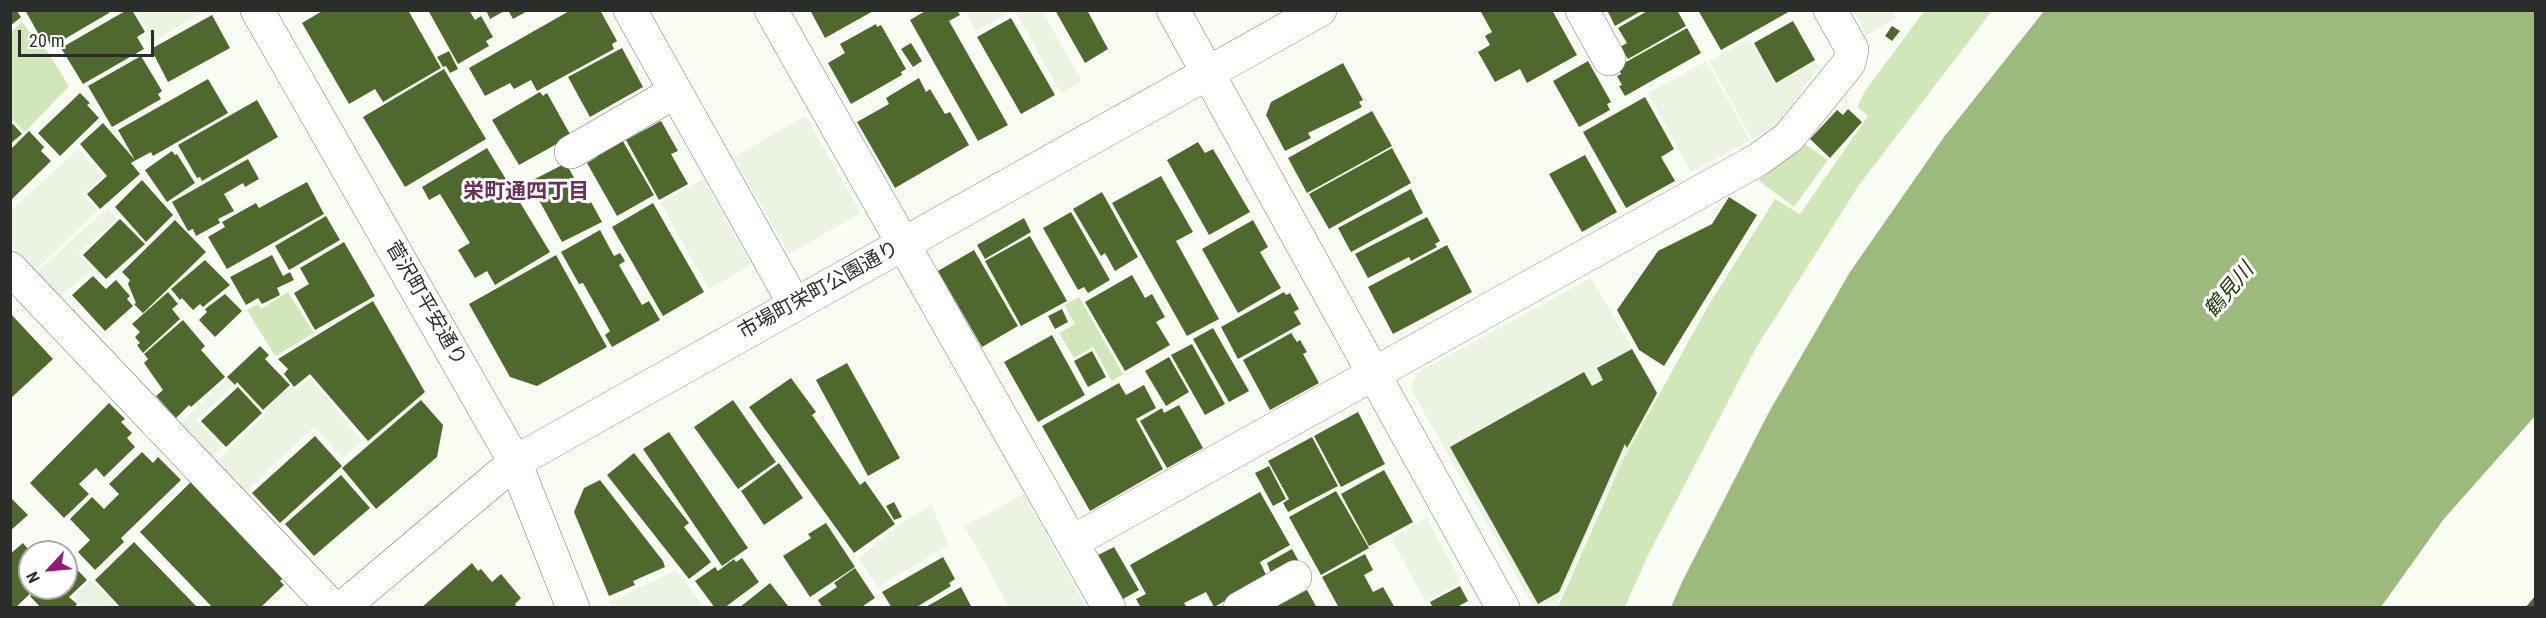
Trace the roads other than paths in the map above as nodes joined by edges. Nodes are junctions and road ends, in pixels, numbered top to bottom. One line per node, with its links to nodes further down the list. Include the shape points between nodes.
1 (257, 10): 16 (street, 菅沢町平安通り)
2 (630, 10): 10 (street)
3 (771, 10): 12 (street)
4 (1173, 10): 9 (street)
5 (1320, 10): 9 (street, 市場町栄町公園通り)
6 (1582, 10): 8 (street)
7 (1830, 10): 15 (street, via 1852,49 1849,63 1789,137 1759,159)
8 (1609, 59)
9 (1208, 74): 12 (street, 市場町栄町公園通り); 15 (street)
10 (675, 92): 11 (street); 14 (street)
11 (571, 152)
12 (903, 244): 14 (street, 市場町栄町公園通り); 17 (street)
13 (10, 268): 19 (street)
14 (795, 305): 16 (street, 市場町栄町公園通り)
15 (1375, 375): 17 (street); 24 (street)
16 (515, 462): 20 (street, 市場町栄町公園通り); 21 (street, 菅沢町平安通り)
17 (1072, 542): 22 (street)
18 (1295, 577): 23 (street)
19 (333, 608)
20 (342, 608)
21 (573, 608)
22 (1109, 608)
23 (1240, 608)
24 (1503, 608)

